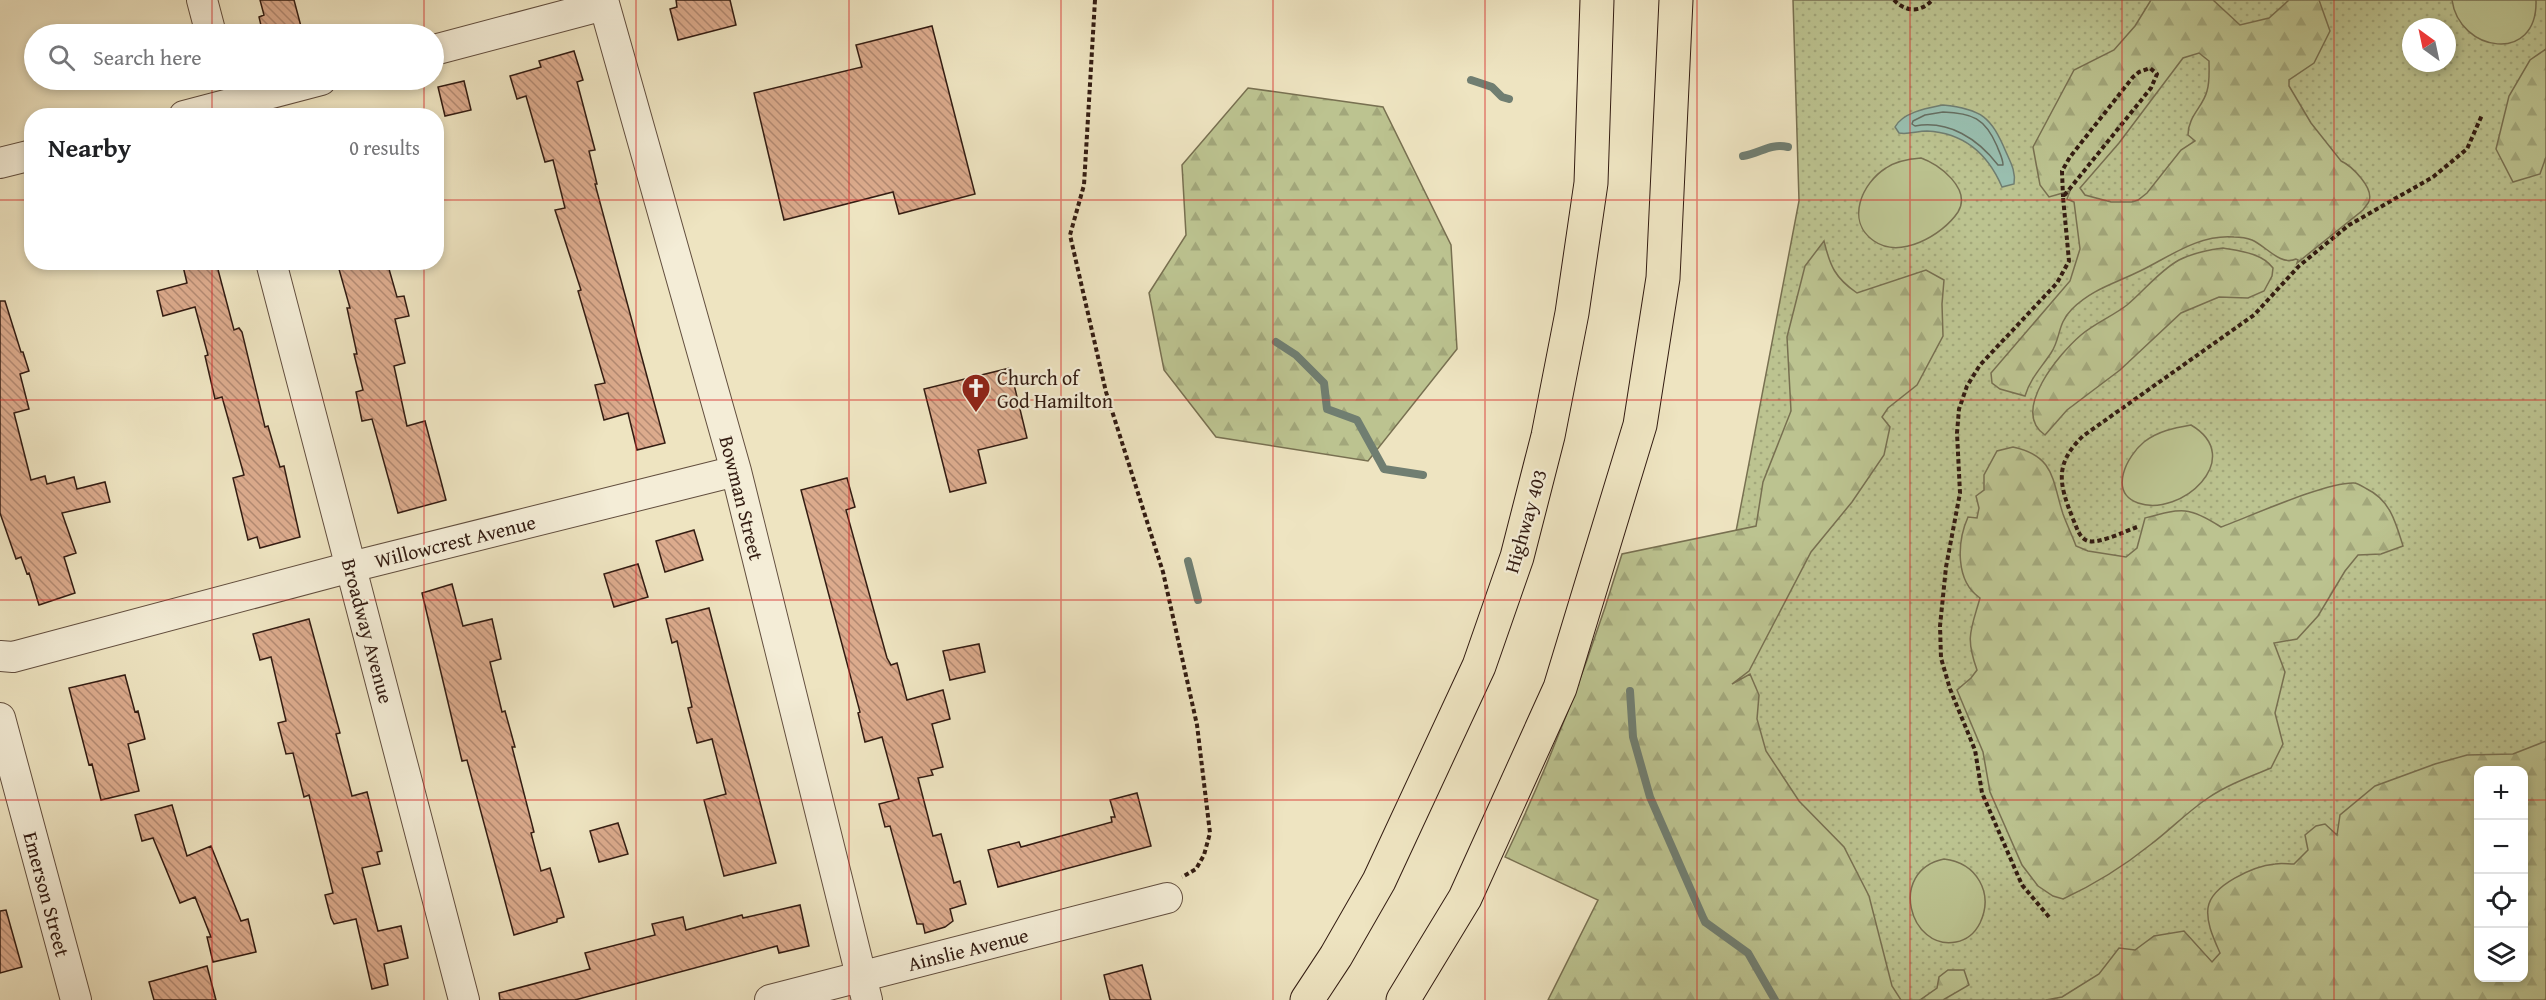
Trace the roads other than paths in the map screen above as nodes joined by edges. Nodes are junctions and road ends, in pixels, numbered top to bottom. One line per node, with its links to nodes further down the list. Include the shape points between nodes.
1 (202, 0): 5 (street)
2 (1598, 0): 22 (highway, Highway 403, via 1588,207 1551,425 1517,556 1479,666 1379,881)
3 (1676, 0): 23 (highway, via 1663,278 1640,425 1560,688 1465,898)
4 (603, 3): 6 (street); 13 (street, Bowman Street)
5 (208, 24)
6 (444, 47)
7 (274, 90): 8 (street)
8 (228, 100): 9 (street)
9 (206, 108)
10 (24, 157): 11 (street)
11 (0, 163)
12 (273, 270): 14 (street, Broadway Avenue)
13 (736, 471): 14 (street, Willowcrest Avenue); 18 (street, Bowman Street)
14 (351, 567): 15 (street, Willowcrest Avenue, via 17,656); 20 (street, Broadway Avenue)
15 (0, 656)
16 (0, 718): 19 (street, Emerson Street)
17 (1174, 887): 18 (street, Ainslie Avenue)
18 (864, 988): 21 (street, Ainslie Avenue)
19 (76, 1000)
20 (464, 1000)
21 (770, 1000)
22 (1307, 1000)
23 (1403, 1000)

